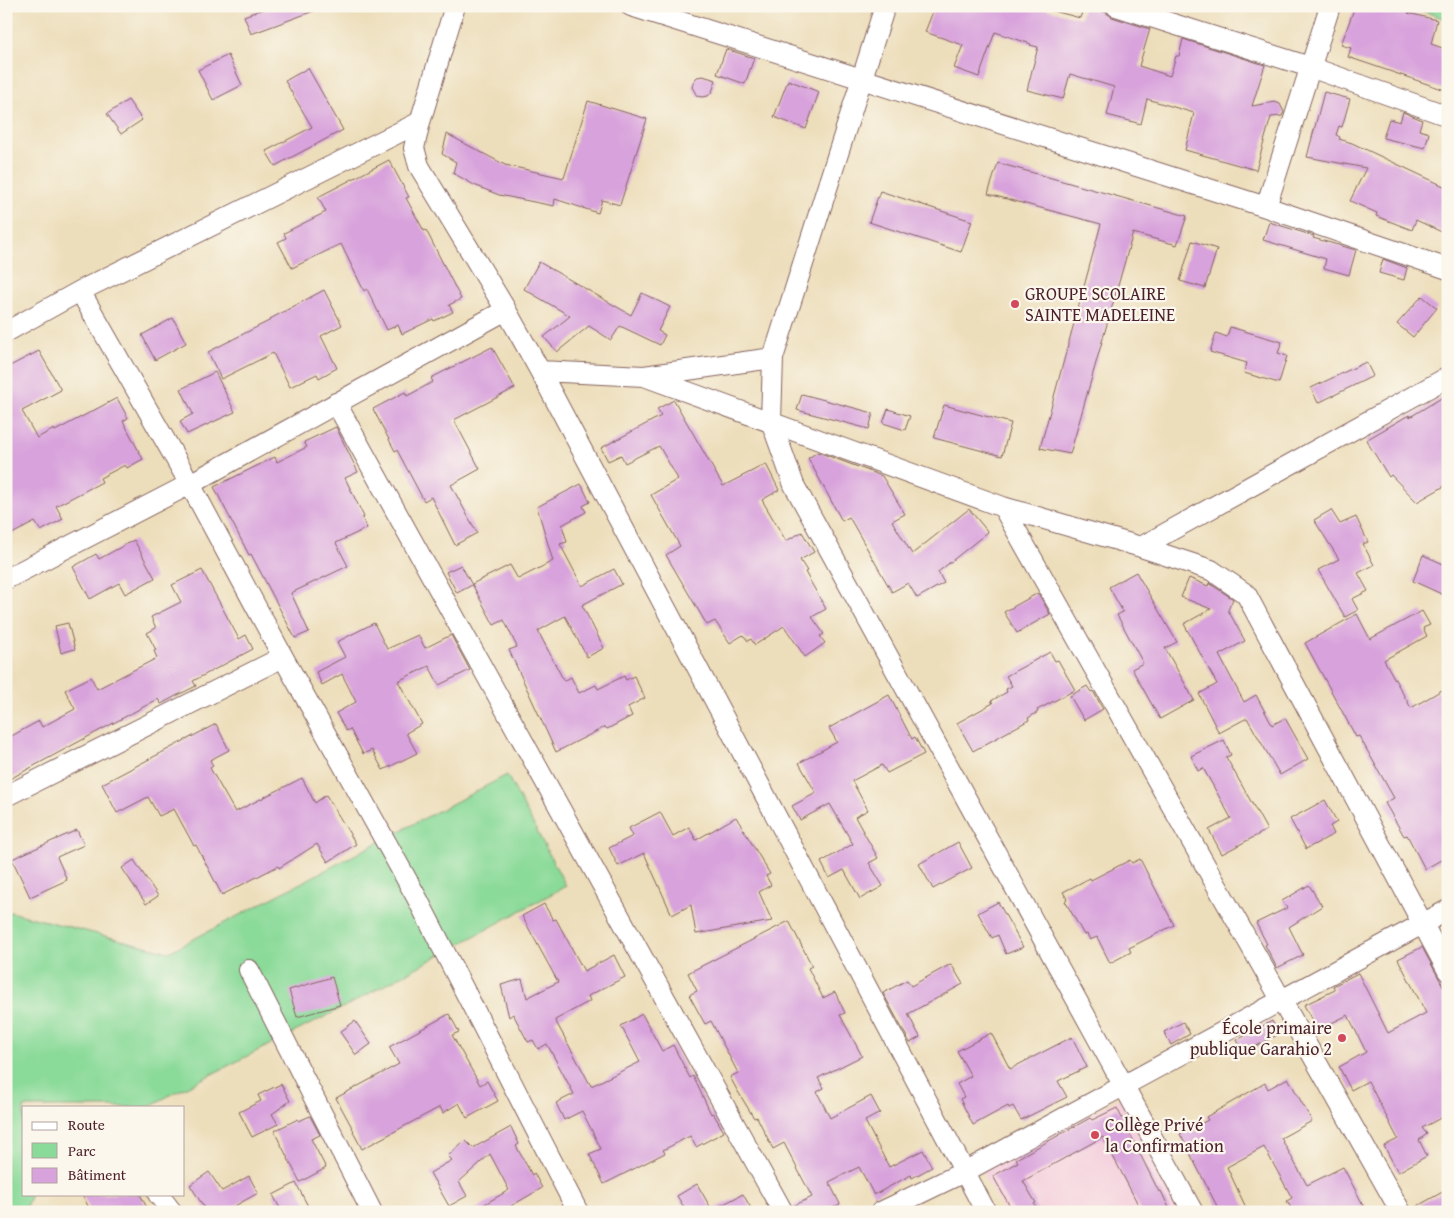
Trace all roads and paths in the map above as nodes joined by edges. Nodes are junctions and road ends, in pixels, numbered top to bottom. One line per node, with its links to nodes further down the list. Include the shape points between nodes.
1 (455, 6): 10 (street)
2 (631, 6): 6 (street)
3 (885, 6): 8 (street)
4 (1330, 6): 7 (street)
5 (1120, 7): 7 (street)
6 (661, 11): 8 (street)
7 (1310, 67): 9 (street); 11 (street)
8 (862, 80): 11 (street); 16 (street)
9 (1448, 116)
10 (420, 122): 13 (street); 14 (street, via 414,148 419,166)
11 (1266, 207): 12 (street)
12 (1448, 269)
13 (80, 291): 15 (street); 22 (street)
14 (506, 310): 17 (street); 20 (street)
15 (6, 332)
16 (774, 358): 18 (street); 21 (street)
17 (540, 371): 18 (street); 34 (street)
18 (644, 376): 21 (street)
19 (1448, 376): 24 (street)
20 (336, 402): 22 (street); 39 (street)
21 (771, 421): 23 (street); 33 (street, via 794,485)
22 (190, 484): 25 (street); 26 (street)
23 (1003, 507): 24 (street); 32 (street)
24 (1141, 547): 29 (street, via 1211,570 1246,594)
25 (6, 579)
26 (283, 656): 27 (street); 38 (street, via 417,898)
27 (6, 796)
28 (1448, 910): 29 (street)
29 (1422, 924): 31 (street); 32 (street)
30 (249, 970): 37 (street)
31 (1448, 971)
32 (1283, 1000): 33 (street); 43 (street)
33 (1124, 1086): 34 (street); 42 (street)
34 (964, 1172): 40 (street); 41 (street)
35 (160, 1196): 36 (street)
36 (172, 1212)
37 (372, 1212)
38 (578, 1212)
39 (783, 1212)
40 (881, 1212)
41 (986, 1212)
42 (1193, 1212)
43 (1401, 1212)

